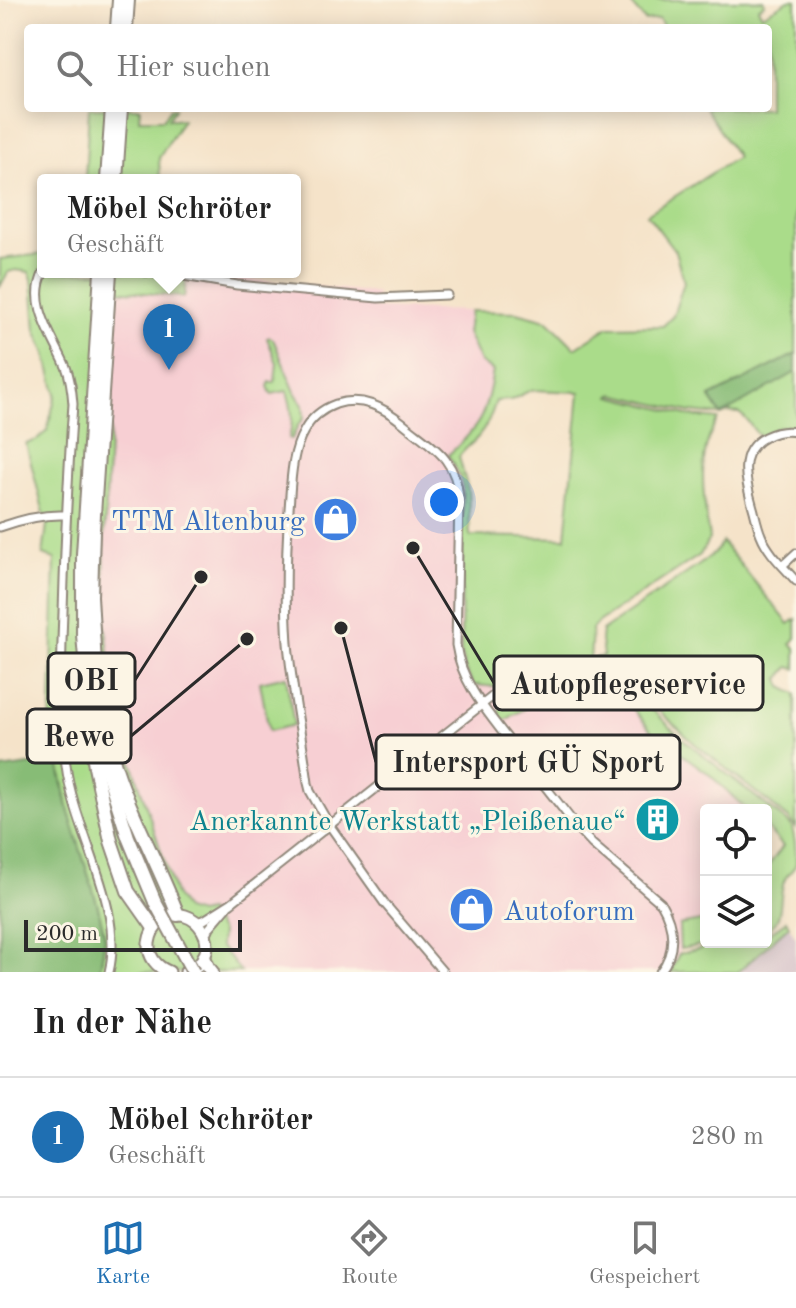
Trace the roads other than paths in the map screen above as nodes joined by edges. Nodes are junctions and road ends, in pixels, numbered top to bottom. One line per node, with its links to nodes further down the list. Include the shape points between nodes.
1 (119, 0): 3 (highway)
2 (128, 0): 4 (highway)
3 (117, 24)
4 (126, 24)
5 (112, 112): 7 (highway)
6 (121, 112): 8 (highway)
7 (107, 174)
8 (116, 174)
9 (42, 278): 15 (street, via 46,328 72,388)
10 (101, 278): 20 (highway, via 83,554)
11 (110, 278): 23 (highway, via 91,596)
12 (196, 278): 13 (street, via 378,298)
13 (447, 295)
14 (796, 432): 18 (street, via 760,440 745,472 762,537)
15 (65, 515): 16 (street, via 47,514); 33 (street, via 61,684 66,769 110,918)
16 (0, 527)
17 (796, 553): 18 (street)
18 (783, 565): 19 (street)
19 (796, 581)
20 (88, 692): 24 (highway); 29 (highway, via 95,767 111,841 128,891)
21 (498, 692): 22 (street)
22 (481, 704): 25 (street); 25 (street, via 465,678 456,645 459,498 450,463 372,403 349,401 329,407 310,421 297,447 289,508 287,601 308,783); 39 (street, via 579,830 661,903 672,930 672,947)
23 (103, 733): 24 (highway); 27 (highway)
24 (106, 765): 36 (highway, bridge, via 155,902)
25 (330, 826): 26 (street); 38 (street, via 385,904)
26 (231, 903): 28 (street); 30 (street)
27 (178, 915): 28 (main road); 29 (main road)
28 (196, 922): 30 (main road)
29 (154, 928): 32 (main road, via 149,941)
30 (206, 937): 31 (main road)
31 (204, 957): 35 (main road); 37 (highway)
32 (152, 966): 34 (main road)
33 (109, 972)
34 (167, 972)
35 (186, 972)
36 (193, 972)
37 (212, 972)
38 (443, 972)
39 (660, 972)

